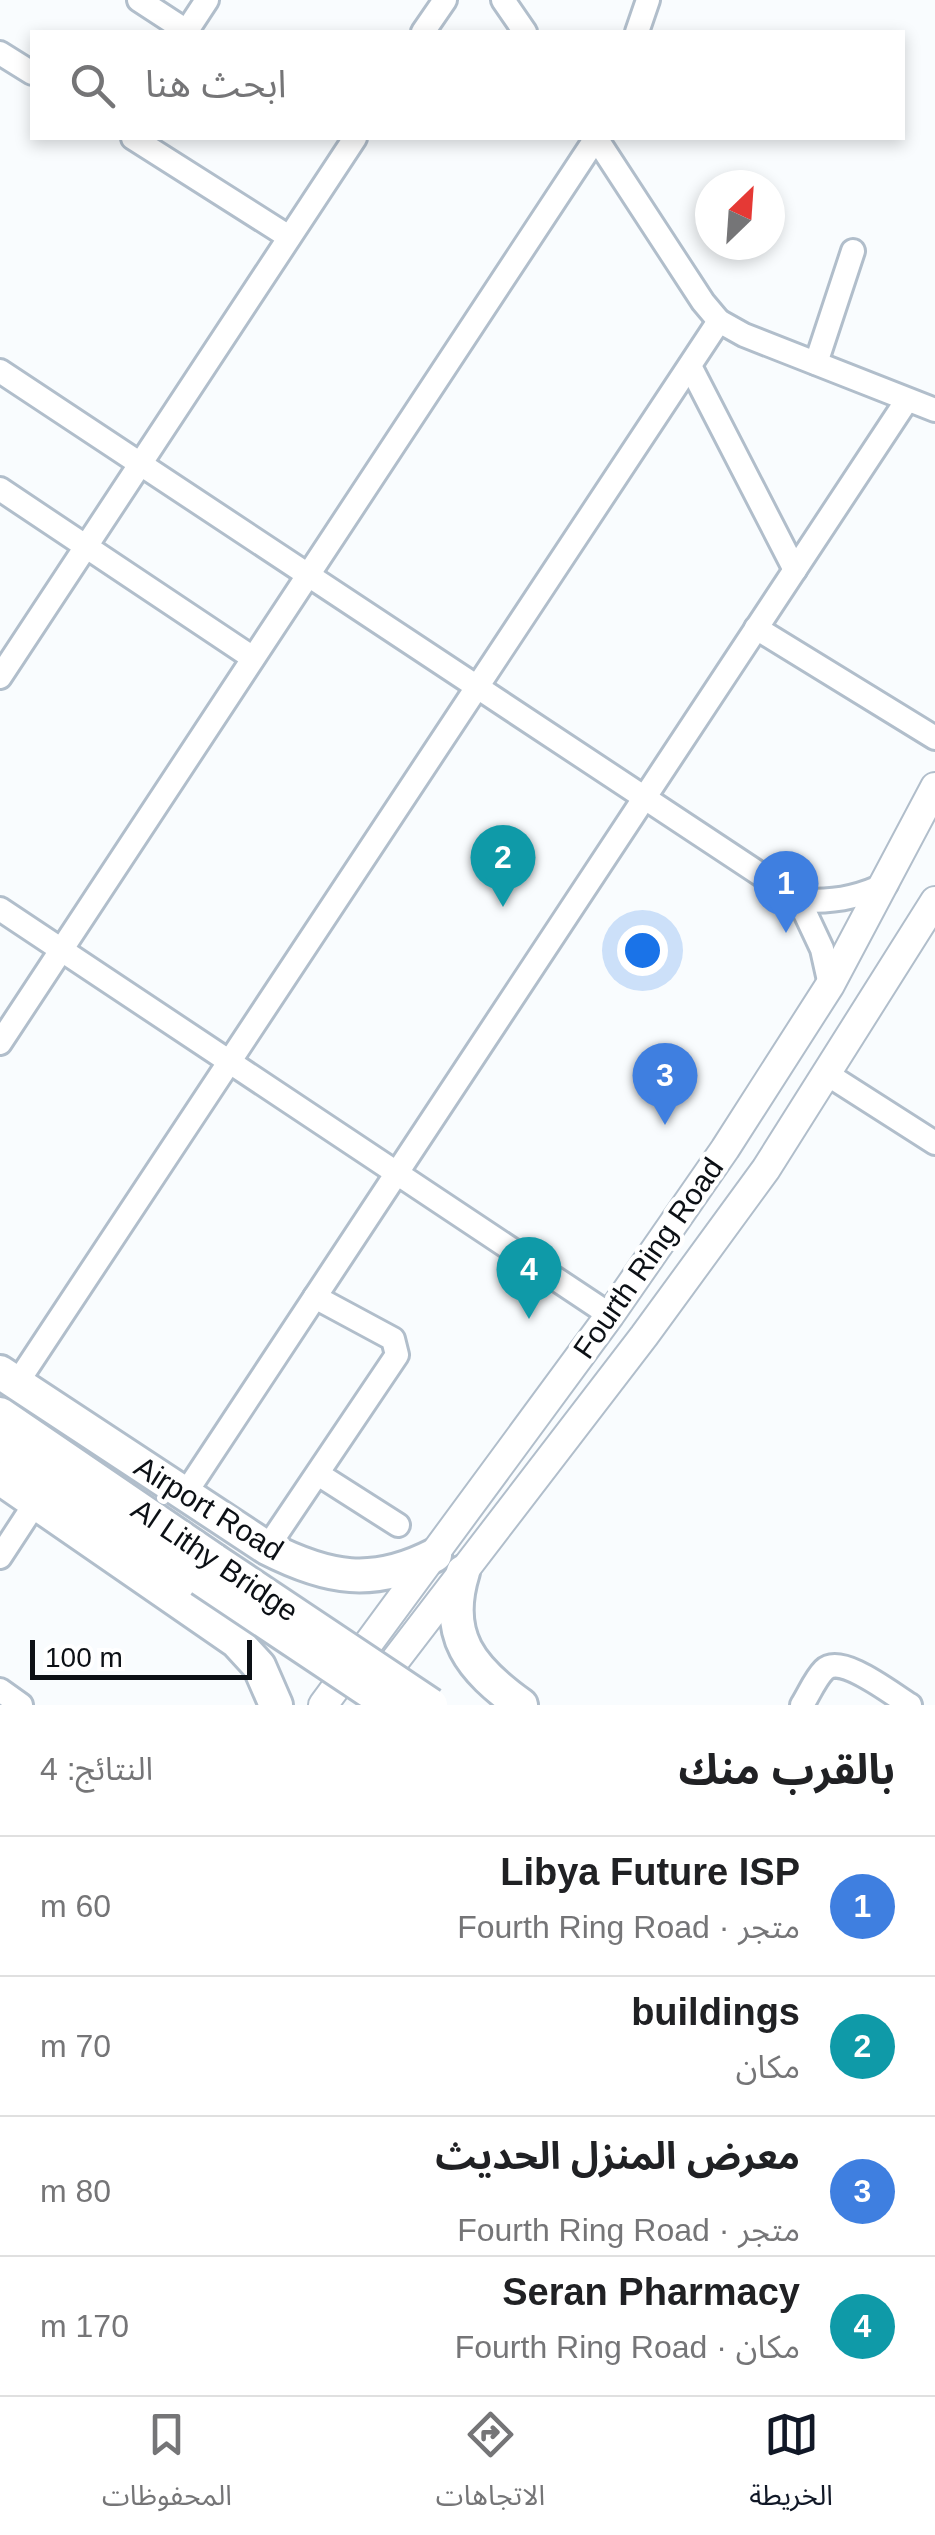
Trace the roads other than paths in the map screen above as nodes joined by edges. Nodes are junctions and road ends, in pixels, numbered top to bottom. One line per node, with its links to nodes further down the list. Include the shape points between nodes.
1 (139, 0): 6 (street)
2 (208, 0): 7 (street)
3 (445, 0): 8 (street)
4 (503, 0): 9 (street)
5 (648, 0): 10 (street)
6 (184, 30)
7 (188, 30)
8 (425, 30)
9 (524, 30)
10 (638, 30)
11 (0, 52): 12 (street)
12 (30, 72)
13 (136, 140): 17 (street)
14 (350, 140): 17 (street)
15 (595, 140): 29 (street)
16 (597, 140): 19 (street)
17 (289, 237): 25 (street)
18 (853, 251): 20 (street)
19 (720, 321): 20 (street); 21 (street)
20 (816, 363): 23 (street)
21 (690, 366): 28 (street); 33 (street)
22 (0, 372): 25 (street)
23 (907, 400): 24 (street); 28 (street)
24 (935, 410)
25 (140, 464): 27 (street); 29 (street)
26 (0, 489): 27 (street)
27 (86, 546): 31 (street); 32 (street)
28 (795, 570): 30 (street)
29 (308, 575): 31 (street); 33 (street)
30 (756, 628): 34 (street); 36 (street)
31 (254, 658): 44 (street)
32 (0, 677)
33 (478, 687): 36 (street); 48 (street)
34 (935, 738)
35 (935, 787): 39 (main road, Fourth Ring Road)
36 (644, 798): 40 (street); 51 (street)
37 (935, 822): 43 (main road, via 878,926)
38 (935, 876): 46 (main road, via 894,941)
39 (886, 884): 40 (street, via 857,897); 43 (main road, Fourth Ring Road)
40 (800, 900): 45 (street)
41 (935, 901): 46 (main road, Fourth Ring Road)
42 (0, 909): 44 (street)
43 (851, 948): 45 (main road, Fourth Ring Road)
44 (61, 950): 47 (street); 48 (street)
45 (830, 985): 53 (main road, Fourth Ring Road)
46 (881, 990): 49 (main road, Fourth Ring Road)
47 (0, 1043)
48 (230, 1062): 51 (street); 54 (street)
49 (827, 1074): 50 (street); 64 (main road, Fourth Ring Road, via 766,1169)
50 (935, 1143)
51 (397, 1173): 52 (street); 53 (street)
52 (315, 1297): 57 (street, via 397,1346); 59 (street)
53 (610, 1314): 64 (main road, Fourth Ring Road)
54 (8, 1378): 59 (highway, Airport Road)
55 (0, 1414): 73 (highway, Al Lithy Bridge, bridge)
56 (0, 1443): 72 (highway, Al Lithy Bridge, bridge)
57 (318, 1474): 61 (street); 62 (street)
58 (0, 1478): 60 (highway)
59 (185, 1494): 62 (highway, Airport Road)
60 (36, 1502): 63 (street); 65 (highway)
61 (398, 1525)
62 (268, 1548): 64 (highway, Airport Road, via 309,1568 352,1577); 65 (highway, via 266,1578 251,1604)
63 (0, 1557)
64 (449, 1564): 70 (main road, Fourth Ring Road); 71 (main road, Fourth Ring Road); 74 (highway, via 466,1652 486,1679)
65 (212, 1625): 69 (highway, via 259,1666)
66 (0, 1690): 68 (street)
67 (813, 1701): 75 (street, via 824,1670 842,1664)
68 (21, 1705)
69 (276, 1705)
70 (323, 1705)
71 (362, 1705)
72 (390, 1705)
73 (432, 1705)
74 (521, 1705)
75 (910, 1705)

